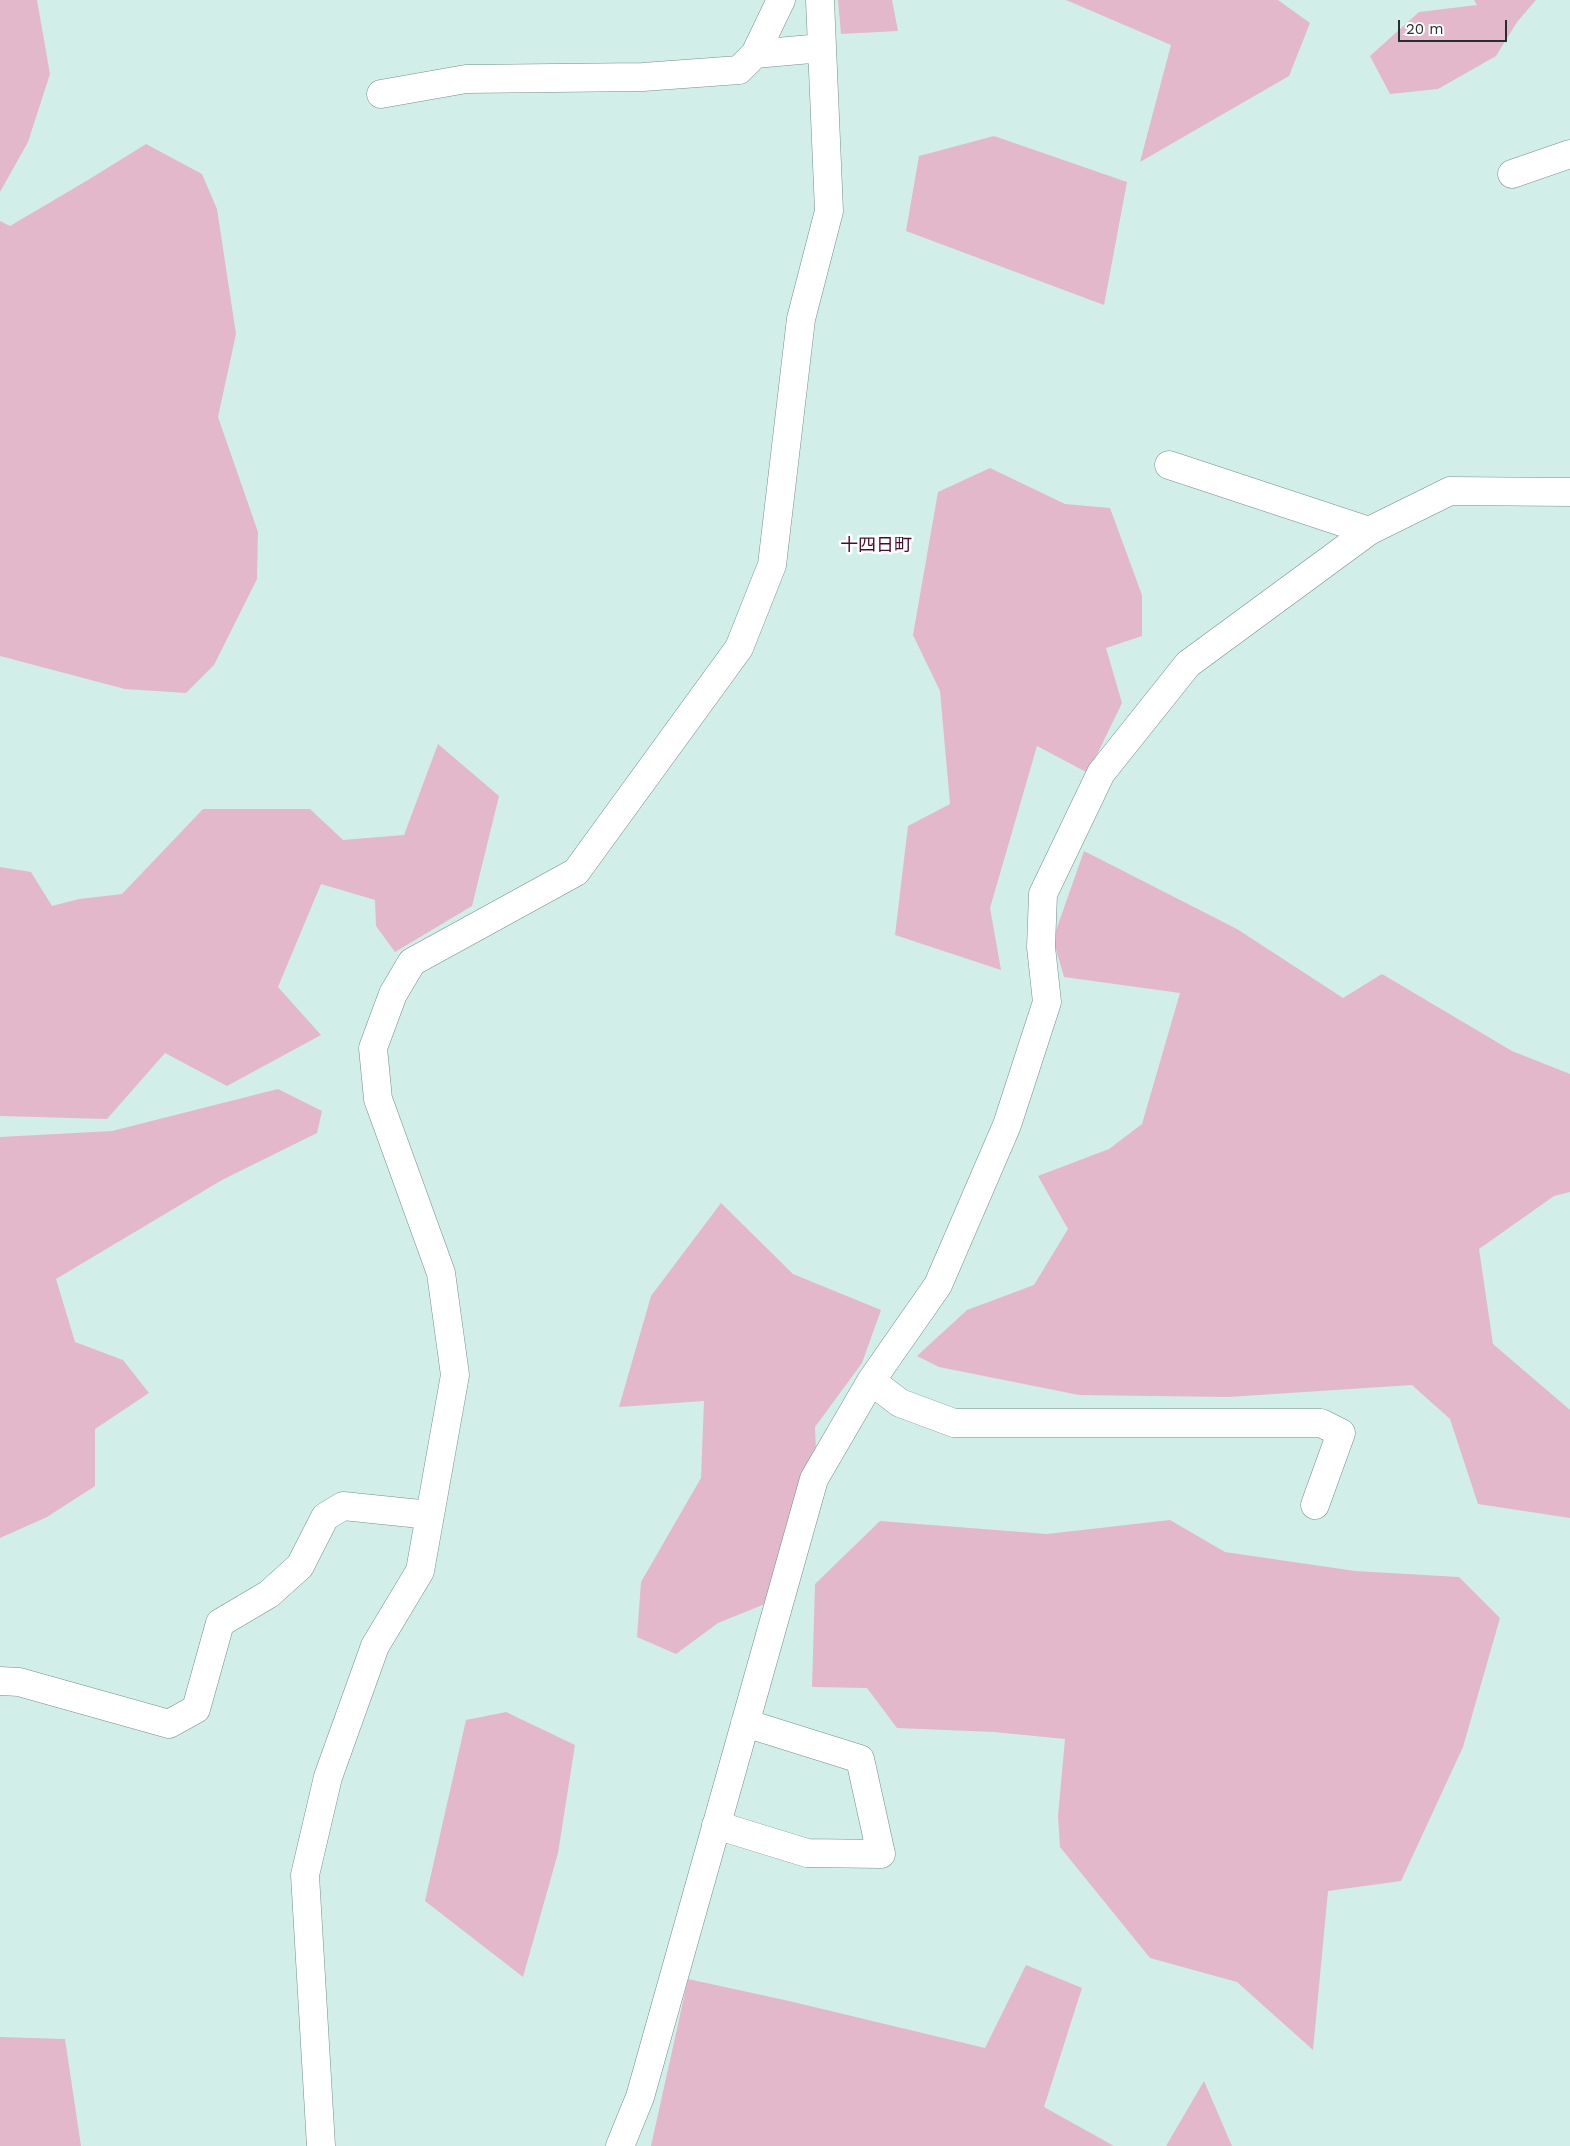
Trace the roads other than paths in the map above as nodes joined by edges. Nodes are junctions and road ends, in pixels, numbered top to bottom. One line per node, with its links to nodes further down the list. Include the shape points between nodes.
1 (781, 0): 4 (street)
2 (820, 0): 3 (street)
3 (822, 48): 4 (street); 13 (street, via 829,211 801,319 772,565 739,648 576,872 412,962 393,994 373,1048 378,1099 442,1273 455,1375)
4 (756, 54): 5 (street, via 739,70 642,77 466,79)
5 (381, 94)
6 (1570, 154): 7 (street)
7 (1512, 174)
8 (1169, 465): 10 (street)
9 (1570, 492): 10 (street, via 1450,491)
10 (1369, 531): 11 (street, via 1188,664 1101,773 1043,894 1041,947 1047,1002 1007,1126 938,1285)
11 (871, 1381): 12 (street, via 900,1403 954,1423 1320,1423 1341,1433); 15 (street, via 814,1479)
12 (1315, 1506)
13 (430, 1515): 14 (street, via 343,1506 325,1517 300,1566 269,1594 220,1623 196,1709 169,1724 20,1682); 17 (street, via 420,1571 376,1646 328,1777 305,1875)
14 (0, 1681)
15 (745, 1723): 16 (street); 16 (street, via 860,1760 881,1854 807,1853)
16 (716, 1825): 18 (street, via 640,2097)
17 (321, 2146)
18 (620, 2146)

